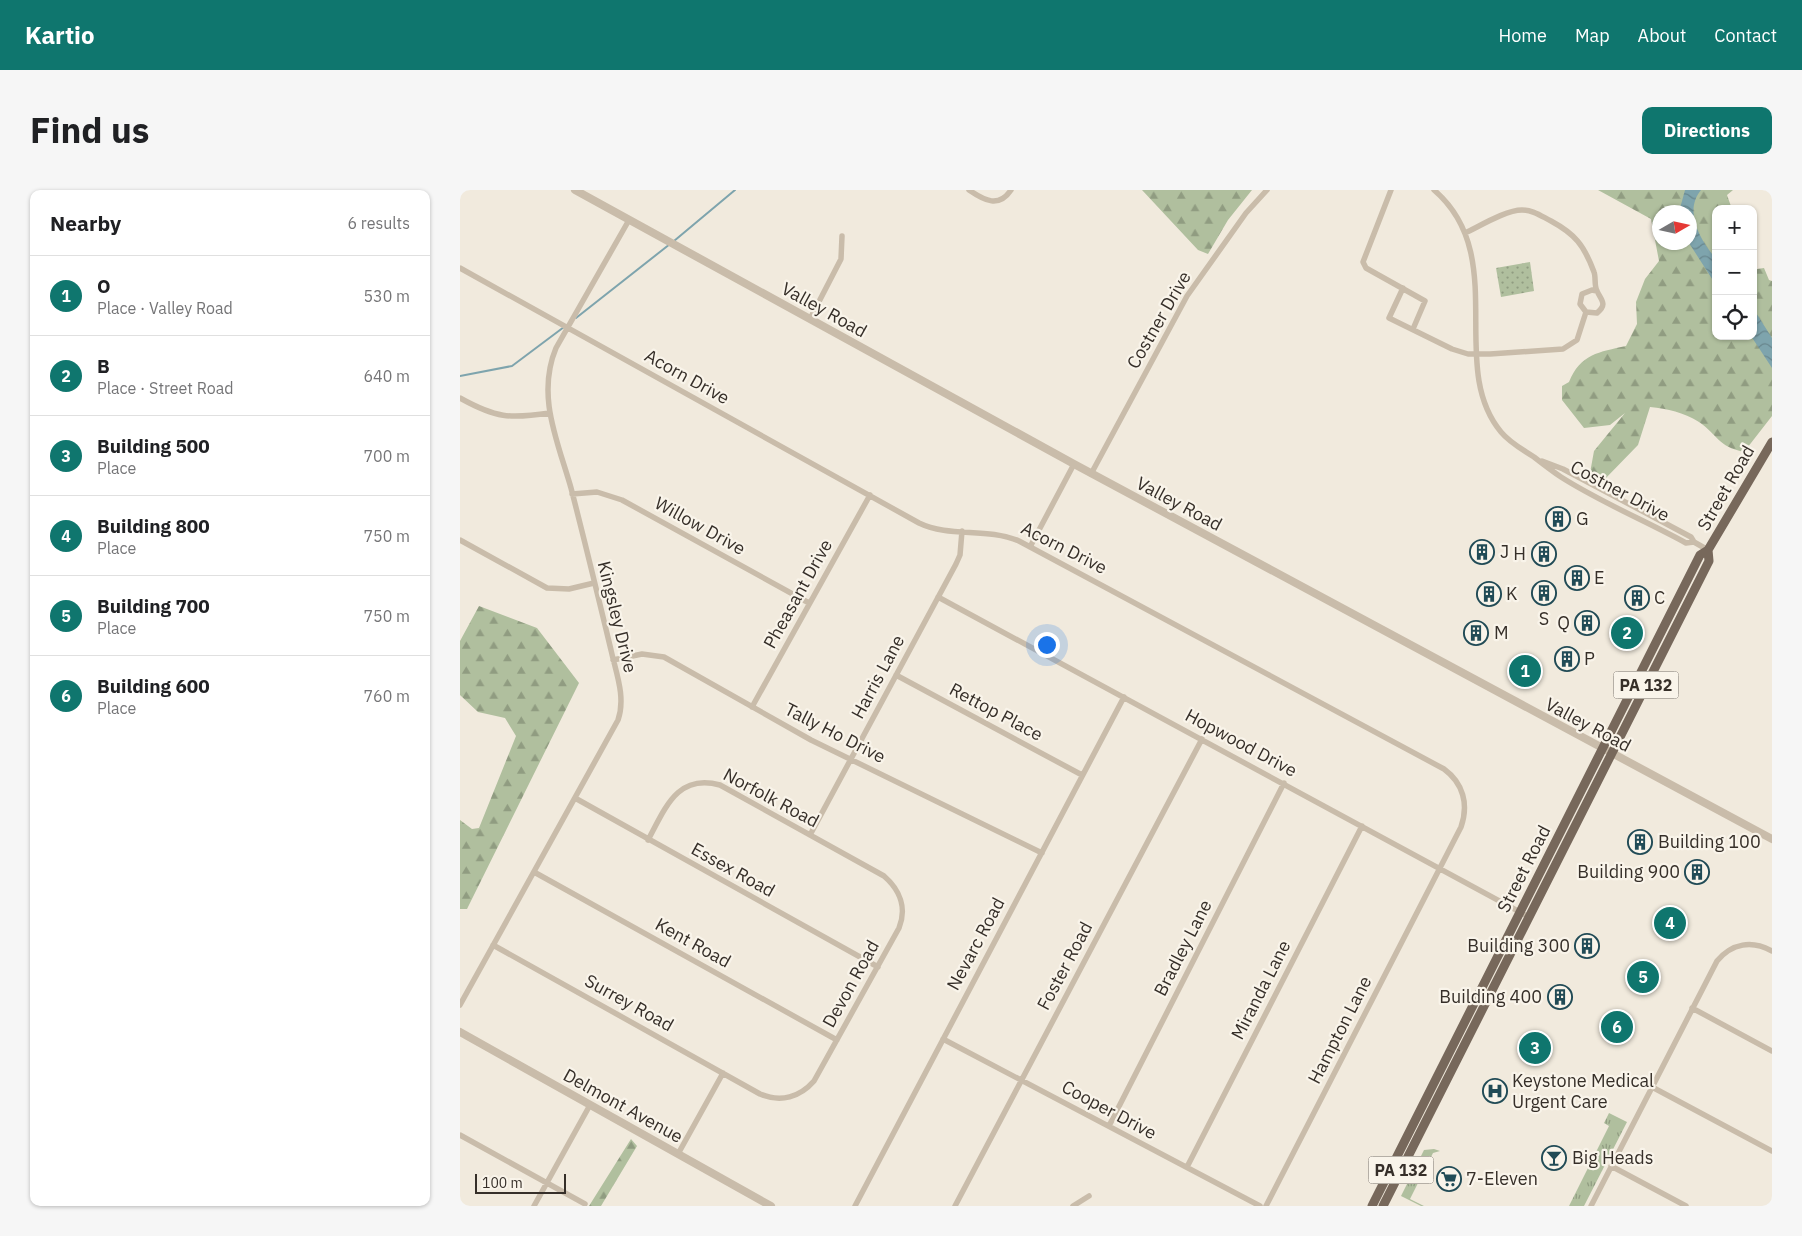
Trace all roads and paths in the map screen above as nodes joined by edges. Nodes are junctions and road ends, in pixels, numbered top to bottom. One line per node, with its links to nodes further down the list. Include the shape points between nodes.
1 (575, 190): 7 (street, Valley Road)
2 (969, 190): 3 (street, via 984,200 994,202 1004,199)
3 (1011, 190)
4 (1267, 190): 22 (street, Costner Drive, via 1187,296)
5 (1391, 190): 11 (street, via 1363,262 1366,268)
6 (1434, 190): 8 (street, Costner Drive, via 1452,210)
7 (629, 220): 14 (street, Valley Road); 15 (street, Kingsley Drive)
8 (1465, 233): 12 (street, via 1516,211 1532,211 1577,238 1594,274); 17 (street, Costner Drive, via 1474,275)
9 (842, 236): 14 (street, via 843,255)
10 (460, 268): 15 (street, Acorn Drive)
11 (1403, 288): 16 (street, via 1425,301); 16 (street, via 1389,318)
12 (1597, 291): 13 (street, via 1603,304 1597,312); 13 (street, via 1582,294 1580,304)
13 (1586, 312): 17 (street, via 1577,340 1563,350)
14 (810, 319): 21 (street, Valley Road)
15 (568, 328): 19 (street, Kingsley Drive, via 550,364); 24 (street, Acorn Drive)
16 (1413, 329): 17 (street, via 1441,345)
17 (1478, 354): 28 (street, Costner Drive, via 1480,391 1488,411 1501,432 1518,448 1579,487 1686,543 1694,542)
18 (460, 398): 19 (street, via 481,410 503,416)
19 (550, 413): 23 (street, Kingsley Drive)
20 (1772, 442): 28 (main road, Street Road / PA 132)
21 (1074, 464): 22 (street, Valley Road); 27 (street)
22 (1092, 474): 37 (street, Valley Road)
23 (572, 494): 29 (street, Kingsley Drive); 31 (street, Willow Drive, via 597,492 622,500)
24 (870, 495): 25 (street, Acorn Drive, via 930,528); 31 (street, Pheasant Drive)
25 (962, 531): 27 (street, Acorn Drive, via 1005,535); 30 (street, Harris Lane, via 960,555)
26 (460, 540): 29 (street, via 547,588 569,589)
27 (1030, 547): 49 (street, Acorn Drive, via 1449,773 1462,790 1465,814)
28 (1708, 550): 37 (main road, Street Road / PA 132, via 1700,555); 38 (main road, Street Road / PA 132, via 1709,561)
29 (594, 583): 32 (street, Kingsley Drive)
30 (938, 597): 33 (street, Harris Lane); 34 (street, Hopwood Drive)
31 (810, 603): 35 (street, Pheasant Drive)
32 (613, 660): 35 (street, Tally Ho Drive, via 642,654 664,657); 42 (street, Kingsley Drive, via 622,696 620,714)
33 (896, 675): 39 (street, Harris Lane); 40 (street, Rettop Place)
34 (1124, 697): 36 (street, Hopwood Drive); 40 (street, Nevarc Road)
35 (752, 707): 39 (street, Tally Ho Drive)
36 (1202, 739): 41 (street, Hopwood Drive); 63 (street, Foster Road)
37 (1602, 750): 38 (street, Valley Road); 51 (main road, Street Road / PA 132)
38 (1611, 754): 46 (street, Valley Road); 52 (main road, Street Road / PA 132)
39 (851, 759): 44 (street, Harris Lane); 47 (street, Tally Ho Drive)
40 (1082, 775): 47 (street, Nevarc Road)
41 (1284, 784): 43 (street, Hopwood Drive); 67 (street, Bradley Lane)
42 (575, 798): 45 (street, Essex Road); 50 (street, Kingsley Drive)
43 (1362, 826): 49 (street, Hopwood Drive); 72 (street, Miranda Lane)
44 (810, 835): 45 (street, Norfolk Road, via 720,785 703,782 677,793); 48 (street, Norfolk Road)
45 (648, 840): 55 (street, Essex Road)
46 (1772, 840)
47 (1042, 853): 59 (street, Nevarc Road)
48 (846, 855): 55 (street, Devon Road, via 891,882 902,902 900,924)
49 (1440, 868): 51 (street, Hopwood Drive); 82 (street, Hampton Lane)
50 (534, 872): 53 (street, Kingsley Drive); 60 (street, Kent Road)
51 (1520, 911): 52 (street, Hopwood Drive); 83 (main road, Street Road / PA 132)
52 (1529, 917): 84 (main road, Street Road / PA 132)
53 (493, 945): 56 (street, Kingsley Drive); 62 (street, Surrey Road)
54 (1772, 951): 57 (street, via 1758,945 1738,946 1727,951 1717,960)
55 (878, 967): 60 (street, Devon Road)
56 (460, 1005)
57 (1692, 1008): 61 (street); 64 (street)
58 (460, 1032): 66 (street, Delmont Avenue)
59 (943, 1039): 63 (street, Cooper Drive); 78 (street, Nevarc Road)
60 (837, 1040): 65 (street, Devon Road, via 814,1081 802,1092 789,1098 774,1098)
61 (1772, 1051)
62 (723, 1073): 65 (street, Surrey Road); 70 (street)
63 (1021, 1081): 67 (street, Cooper Drive); 79 (street, Foster Road)
64 (1652, 1087): 69 (street); 71 (street)
65 (750, 1088)
66 (590, 1105): 70 (street, Delmont Avenue); 73 (street)
67 (1108, 1126): 72 (street, Cooper Drive)
68 (460, 1135): 73 (street)
69 (1772, 1151)
70 (678, 1154): 77 (street, Delmont Avenue)
71 (1611, 1166): 85 (street); 86 (street)
72 (1187, 1167): 81 (street, Cooper Drive)
73 (546, 1183): 75 (street); 76 (street)
74 (1089, 1196): 80 (street)
75 (585, 1204)
76 (534, 1206)
77 (771, 1206)
78 (855, 1206)
79 (955, 1206)
80 (1073, 1206)
81 (1260, 1206)
82 (1266, 1206)
83 (1372, 1206)
84 (1383, 1206)
85 (1591, 1206)
86 (1686, 1206)

